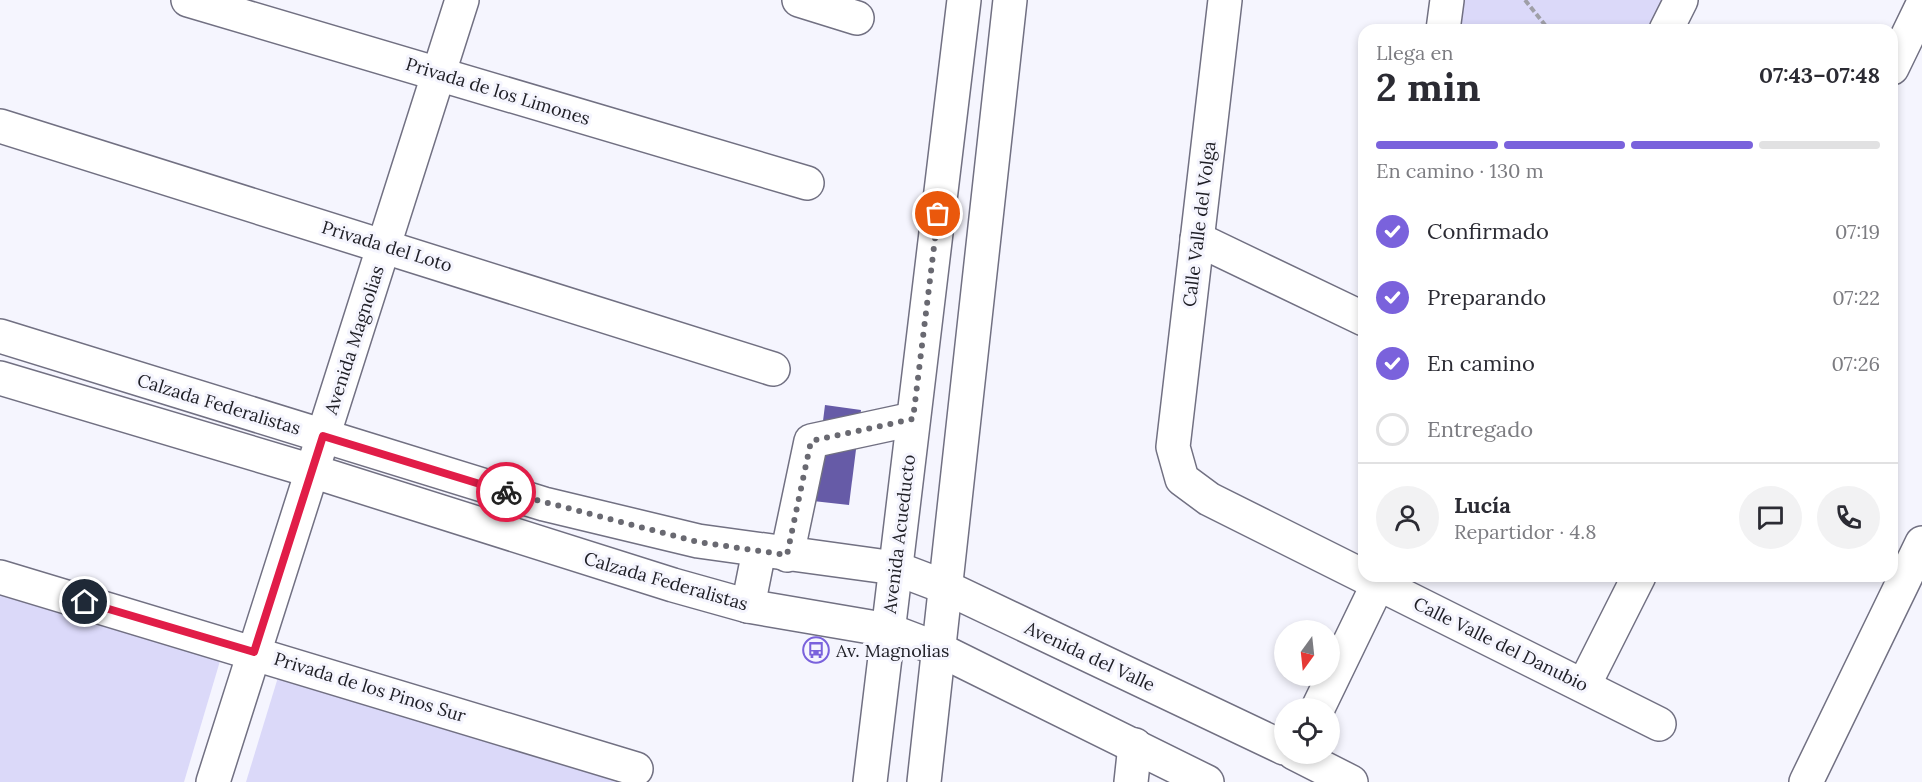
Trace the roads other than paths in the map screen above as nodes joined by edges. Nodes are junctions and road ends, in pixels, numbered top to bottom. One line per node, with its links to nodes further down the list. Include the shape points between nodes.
1 (188, 0): 14 (street, Privada de los Limones)
2 (462, 0): 14 (street, Avenida Magnolias)
3 (799, 0): 10 (street)
4 (964, 0): 23 (street, Avenida Acueducto)
5 (1010, 0): 37 (street)
6 (1226, 0): 17 (street, Calle Valle del Volga)
7 (1448, 0): 11 (street)
8 (1681, 0): 12 (street)
9 (1922, 6): 13 (street)
10 (857, 18)
11 (1444, 24)
12 (1669, 24)
13 (1898, 56)
14 (438, 74): 16 (street, Privada de los Limones); 18 (street, Avenida Magnolias)
15 (0, 126): 18 (street, Privada del Loto)
16 (807, 183)
17 (1197, 239): 19 (street); 25 (street, Calle Valle del Volga)
18 (384, 245): 21 (street, Privada del Loto); 24 (street, Avenida Magnolias)
19 (1358, 316)
20 (0, 336): 24 (street, Calzada Federalistas)
21 (773, 369)
22 (0, 378): 26 (street, Calzada Federalistas)
23 (913, 419): 30 (street, via 811,441); 31 (street, Avenida Acueducto)
24 (323, 436): 26 (street, Avenida Magnolias); 27 (street, Calzada Federalistas)
25 (1173, 447): 32 (street, Calle Valle del Danubio, via 1182,479 1209,499)
26 (312, 471): 28 (street, Calzada Federalistas); 41 (street, Avenida Magnolias)
27 (544, 504): 28 (street); 30 (street, Calzada Federalistas, via 698,542)
28 (533, 541): 38 (street, Calzada Federalistas)
29 (1922, 543): 55 (street)
30 (773, 553): 31 (street, Calzada Federalistas); 38 (street)
31 (895, 568): 37 (street, Avenida del Valle); 39 (street, Avenida Acueducto)
32 (1358, 574)
33 (0, 577): 41 (street, Privada de los Pinos Sur)
34 (1374, 582): 36 (street, Calle Valle del Danubio)
35 (1636, 582): 42 (street)
36 (1378, 584): 42 (street, Calle Valle del Danubio); 43 (street)
37 (945, 586): 40 (street); 45 (street, Avenida del Valle)
38 (748, 606): 39 (street, Calzada Federalistas)
39 (888, 630): 40 (street); 50 (street, Avenida Acueducto)
40 (938, 649): 46 (street); 51 (street)
41 (254, 652): 48 (street, Privada de los Pinos Sur); 49 (street, Avenida Magnolias)
42 (1584, 685): 44 (street, Calle Valle del Danubio)
43 (1323, 698)
44 (1659, 724)
45 (1274, 743)
46 (1135, 745): 52 (street); 53 (street)
47 (1316, 764): 54 (street)
48 (636, 769)
49 (213, 782)
50 (870, 782)
51 (924, 782)
52 (1131, 782)
53 (1207, 782)
54 (1351, 782)
55 (1806, 782)

